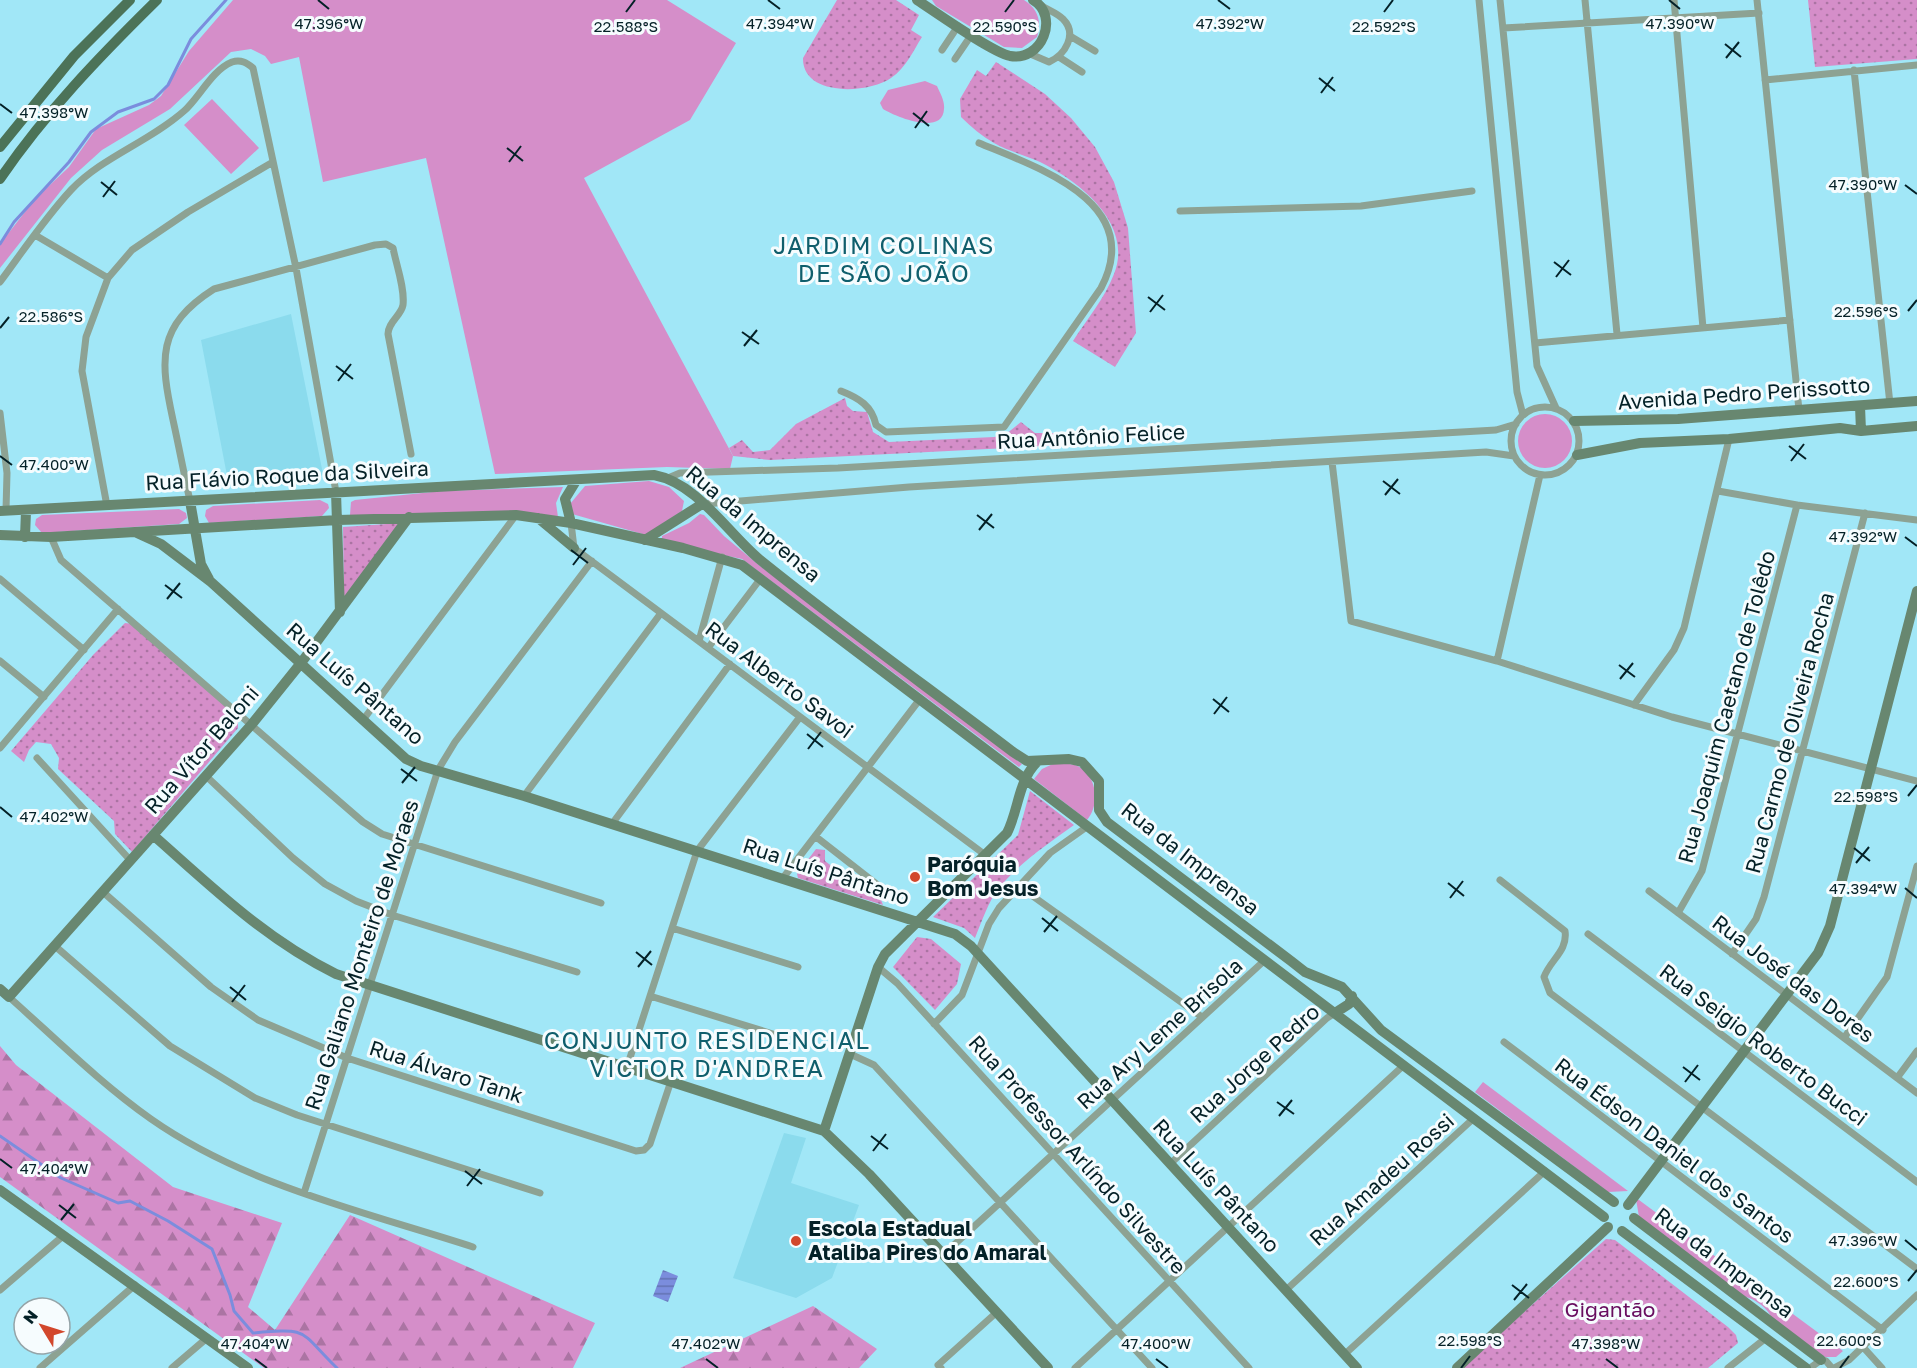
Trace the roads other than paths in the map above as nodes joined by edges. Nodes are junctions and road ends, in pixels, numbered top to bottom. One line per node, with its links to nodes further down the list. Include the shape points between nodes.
1 (130, 0): 28 (main road, via 75,56)
2 (157, 0): 30 (main road, via 56,104)
3 (917, 0): 10 (street)
4 (1479, 0): 48 (street, via 1517,393)
5 (1500, 0): 15 (street)
6 (1585, 0): 13 (street)
7 (1674, 0): 12 (street)
8 (1757, 0): 11 (street)
9 (1037, 3): 17 (street, via 1062,18); 20 (street, via 1046,17 1046,30 1037,47)
10 (928, 4): 14 (street)
11 (1758, 13): 12 (street); 26 (street)
12 (1676, 20): 13 (street); 38 (street)
13 (1588, 22): 15 (street); 39 (street)
14 (958, 26): 16 (street); 18 (street)
15 (1503, 28): 40 (street)
16 (972, 34): 20 (street, via 1010,56); 22 (street)
17 (1070, 36): 19 (street); 21 (street)
18 (942, 50)
19 (1095, 51)
20 (1028, 53): 21 (street, via 1049,62)
21 (1059, 57): 25 (street)
22 (955, 59)
23 (1917, 64): 24 (street)
24 (1854, 70): 26 (street); 43 (street)
25 (1082, 72)
26 (1765, 80): 37 (street)
27 (979, 143): 41 (street, via 1051,172 1104,220 1113,244 1110,271 1101,288 1004,427 886,432 876,425 873,412)
28 (0, 147)
29 (273, 162): 33 (street, via 253,68 246,62 233,62 172,120 71,190); 34 (street); 35 (street, via 132,250)
30 (0, 179)
31 (1472, 191): 32 (street, via 1361,206)
32 (1180, 211)
33 (35, 235): 35 (street); 36 (street)
34 (296, 268): 54 (street, via 375,245 393,248 403,305 388,334); 62 (street); 63 (street, via 214,289 191,304 177,322 165,351 164,376)
35 (108, 279): 66 (street, via 86,337 82,371)
36 (0, 282)
37 (1790, 320): 38 (street); 46 (street)
38 (1703, 328): 39 (street)
39 (1617, 334): 40 (street)
40 (1535, 343): 45 (street, via 1537,366)
41 (841, 391)
42 (1917, 401): 43 (street, Avenida Pedro Perissotto)
43 (1890, 404): 44 (street, Avenida Pedro Perissotto)
44 (1860, 406): 46 (street, Avenida Pedro Perissotto); 52 (street)
45 (1556, 408): 48 (street, via 1533,409); 49 (street)
46 (1799, 410): 49 (street, Avenida Pedro Perissotto, via 1678,419)
47 (0, 413): 67 (street, via 7,473)
48 (1523, 415): 50 (street)
49 (1574, 421): 55 (street, via 1580,443)
50 (1516, 424): 56 (street, via 1511,445); 59 (street, Rua Antônio Felice, via 1496,430 838,468 680,473)
51 (1917, 426): 52 (street, Avenida Pedro Perissotto)
52 (1862, 431): 53 (street, Avenida Pedro Perissotto, via 1840,428)
53 (1729, 440): 55 (street, Avenida Pedro Perissotto, via 1640,443); 61 (street)
54 (411, 454)
55 (1577, 454): 58 (street, via 1561,471)
56 (1514, 456): 57 (street, Rua Antônio Felice, via 1486,452); 58 (street, via 1521,465)
57 (1332, 462): 64 (street, Rua Antônio Felice, via 909,487); 98 (street, via 1351,621)
58 (1540, 475): 98 (street)
59 (668, 478): 60 (street, Rua da Imprensa, via 654,475); 64 (street, Rua da Imprensa)
60 (576, 481): 62 (street, Rua Flávio Roque da Silveira); 75 (street, via 565,499)
61 (1718, 490): 65 (street); 103 (street, via 1684,628 1674,650)
62 (336, 492): 63 (street, Rua Flávio Roque da Silveira); 73 (street)
63 (190, 501): 66 (street, Rua Flávio Roque da Silveira); 77 (street, Rua Luís Pântano)
64 (702, 504): 82 (street); 111 (street, Rua da Imprensa, via 761,560 1013,752)
65 (1797, 505): 69 (street); 107 (street, Rua Joaquim Caetano de Tolêdo)
66 (107, 506): 68 (street, Rua Flávio Roque da Silveira)
67 (3, 511): 68 (street, Rua Flávio Roque da Silveira)
68 (26, 511): 80 (street)
69 (1865, 513): 74 (street); 109 (street, Rua Carmo de Oliveira Rocha)
70 (516, 515): 71 (street); 72 (street); 105 (street)
71 (409, 517): 73 (street); 92 (street, Rua Vítor Baloni)
72 (537, 518): 75 (street); 84 (street)
73 (338, 520): 76 (street); 92 (street)
74 (1917, 520)
75 (571, 523): 82 (street, Rua da Imprensa); 84 (street)
76 (215, 526): 77 (street); 83 (street)
77 (195, 528): 78 (street); 83 (street, Rua Luís Pântano)
78 (135, 532): 81 (street); 89 (street, Rua Luís Pântano, via 161,544)
79 (0, 535): 80 (street)
80 (25, 537): 81 (street)
81 (51, 537): 91 (street, via 61,560)
82 (645, 540): 85 (street, Rua da Imprensa)
83 (199, 543): 89 (street, Rua Luís Pântano, via 201,564)
84 (574, 549): 86 (street, Rua Alberto Savoi)
85 (722, 557): 87 (street, Rua da Imprensa); 94 (street)
86 (591, 561): 93 (street, Rua Alberto Savoi); 114 (street, Rua Galiano Monteiro de Moraes, via 455,742)
87 (761, 578): 95 (street); 102 (street, Rua da Imprensa)
88 (0, 579): 96 (street)
89 (211, 582): 99 (street, Rua Luís Pântano)
90 (1917, 591): 113 (street)
91 (118, 609): 96 (street); 106 (street)
92 (340, 612): 99 (street, Rua Vítor Baloni)
93 (661, 613): 94 (street, Rua Alberto Savoi); 118 (street)
94 (699, 641): 95 (street, Rua Alberto Savoi)
95 (708, 648): 100 (street, Rua Alberto Savoi)
96 (84, 650): 101 (street)
97 (0, 661): 101 (street)
98 (1497, 661): 103 (street)
99 (301, 663): 105 (street, Rua Luís Pântano); 106 (street, Rua Vítor Baloni)
100 (730, 664): 104 (street, Rua Alberto Savoi); 120 (street)
101 (44, 697): 108 (street)
102 (920, 699): 112 (street); 116 (street, Rua da Imprensa)
103 (1634, 705): 107 (street)
104 (800, 717): 112 (street, Rua Alberto Savoi); 125 (street)
105 (363, 720): 114 (street, Rua Luís Pântano, via 406,759)
106 (252, 724): 115 (street, Rua Vítor Baloni); 124 (street, via 363,822 382,834)
107 (1738, 734): 109 (street); 136 (street, Rua Joaquim Caetano de Tolêdo, via 1702,871)
108 (1, 745)
109 (1803, 751): 113 (street); 143 (street, Rua Carmo de Oliveira Rocha, via 1764,897 1756,919)
110 (37, 758): 127 (street)
111 (1037, 762): 116 (street); 119 (street, Rua da Imprensa, via 1055,758 1082,762 1099,781)
112 (868, 768): 123 (street); 126 (street, Rua Alberto Savoi)
113 (1870, 769): 117 (street); 150 (street, via 1830,926 1818,953)
114 (438, 771): 118 (street, Rua Luís Pântano); 124 (street, Rua Galiano Monteiro de Moraes)
115 (206, 776): 122 (street, Rua Vítor Baloni); 137 (street, via 325,884)
116 (1025, 777): 121 (street, Rua da Imprensa); 126 (street, via 1007,832)
117 (1917, 781)
118 (524, 796): 120 (street, Rua Luís Pântano)
119 (1099, 810): 121 (street); 152 (street, Rua da Imprensa, via 1107,822 1305,972 1342,987)
120 (612, 824): 125 (street, Rua Luís Pântano)
121 (1088, 826): 131 (street, via 1050,853); 144 (street, Rua da Imprensa)
122 (153, 835): 127 (street, Rua Vítor Baloni); 148 (street, via 270,936 299,956)
123 (815, 836): 129 (street); 134 (street, Rua Luís Pântano)
124 (414, 844): 135 (street); 137 (street, Rua Galiano Monteiro de Moraes)
125 (697, 851): 129 (street, Rua Luís Pântano); 139 (street)
126 (984, 854): 138 (street)
127 (130, 861): 133 (street, Rua Vítor Baloni)
128 (1917, 866): 158 (street, via 1887,977)
129 (783, 878): 138 (street, Rua Luís Pântano)
130 (1500, 880): 170 (street, via 1565,931 1563,949 1544,977 1550,993)
131 (1020, 887): 142 (street, via 999,908); 155 (street)
132 (1649, 891): 136 (street, Rua José das Dores)
133 (103, 892): 141 (street, Rua Vítor Baloni); 163 (street, Rua Álvaro Tank, via 211,987 258,1020)
134 (888, 892)
135 (601, 903)
136 (1678, 913): 143 (street, Rua José das Dores)
137 (392, 915): 147 (street); 148 (street, Rua Galiano Monteiro de Moraes)
138 (917, 921): 142 (street, Rua Luís Pântano, via 955,934); 146 (street, via 885,954)
139 (672, 928): 145 (street); 151 (street)
140 (1588, 934): 160 (street, Rua Seigio Roberto Bucci)
141 (55, 946): 153 (street, Rua Vítor Baloni); 172 (street, via 170,1046 255,1098)
142 (978, 954): 156 (street, via 962,995); 169 (street, Rua Luís Pântano)
143 (1732, 954): 150 (street, Rua José das Dores)
144 (1265, 960): 154 (street, Rua da Imprensa); 155 (street, Rua Ary Leme Brisola)
145 (798, 967)
146 (878, 967): 156 (street, Rua Professor Arlíndo Silvestre); 162 (street)
147 (577, 972)
148 (369, 986): 163 (street, Rua Galiano Monteiro de Moraes); 165 (street)
149 (0, 989): 153 (street)
150 (1787, 995): 158 (street, Rua José das Dores); 160 (street)
151 (650, 996): 157 (street); 165 (street)
152 (1352, 996): 154 (street, via 1343,1010); 183 (street, Rua da Imprensa, via 1383,1032)
153 (9, 997): 180 (street, via 116,1093 153,1120 211,1154)
154 (1335, 1013): 164 (street, Rua da Imprensa); 176 (street, Rua Jorge Pedro)
155 (1202, 1017): 169 (street, Rua Ary Leme Brisola)
156 (934, 1024): 174 (street, Rua Professor Arlíndo Silvestre)
157 (776, 1035)
158 (1844, 1038): 166 (street, Rua José das Dores)
159 (1504, 1042): 175 (street, Rua Édson Daniel dos Santos)
160 (1744, 1051): 170 (street); 178 (street, Rua Seigio Roberto Bucci)
161 (1917, 1051): 166 (street)
162 (850, 1054): 173 (street); 182 (street, via 874,1065)
163 (347, 1058): 167 (street, Rua Álvaro Tank, via 636,1151 650,1144); 172 (street, Rua Galiano Monteiro de Moraes)
164 (1404, 1065): 171 (street, Rua da Imprensa); 187 (street)
165 (627, 1067): 167 (street)
166 (1897, 1078): 168 (street, Rua José das Dores)
167 (671, 1081): 173 (street)
168 (1917, 1094)
169 (1111, 1100): 174 (street, Rua Ary Leme Brisola); 176 (street, Rua Luís Pântano)
170 (1702, 1107): 175 (street); 192 (street)
171 (1474, 1118): 177 (street, Rua da Imprensa); 196 (street, Rua Amadeu Rossi)
172 (326, 1125): 180 (street, Rua Galiano Monteiro de Moraes); 181 (street)
173 (824, 1131): 191 (street)
174 (1053, 1154): 182 (street, Rua Ary Leme Brisola); 193 (street, Rua Professor Arlíndo Silvestre)
175 (1661, 1162): 184 (street); 200 (street, Rua Édson Daniel dos Santos)
176 (1170, 1164): 187 (street, Rua Luís Pântano)
177 (1545, 1171): 186 (street, Rua da Imprensa); 204 (street)
178 (1917, 1182)
179 (0, 1190): 189 (street)
180 (304, 1192): 190 (street)
181 (540, 1194)
182 (1000, 1202): 191 (street, Rua Ary Leme Brisola); 199 (street)
183 (1614, 1202): 184 (street, Rua da Imprensa); 186 (street, via 1605,1211)
184 (1628, 1205): 185 (street, Rua da Imprensa)
185 (1634, 1218): 188 (street, Rua da Imprensa); 205 (street, Rua da Imprensa)
186 (1606, 1222): 188 (street, Rua da Imprensa); 215 (street)
187 (1228, 1227): 193 (street); 196 (street, Rua Luís Pântano)
188 (1622, 1231): 202 (street, Rua da Imprensa)
189 (63, 1236): 194 (street); 195 (street)
190 (473, 1247)
191 (944, 1254): 198 (street)
192 (1917, 1269)
193 (1169, 1281): 199 (street); 213 (street, Rua Professor Arlíndo Silvestre)
194 (135, 1285): 201 (street); 207 (street)
195 (0, 1290)
196 (1286, 1290): 204 (street, Rua Luís Pântano)
197 (1917, 1295): 200 (street)
198 (997, 1312): 206 (street); 210 (street)
199 (1117, 1329): 211 (street); 212 (street)
200 (1882, 1330): 203 (street)
201 (207, 1338): 208 (street); 209 (street)
202 (1767, 1338): 216 (street); 217 (street, Rua da Imprensa)
203 (1863, 1347): 218 (street); 219 (street)
204 (1345, 1354): 214 (street, Rua Luís Pântano)
205 (1821, 1360): 217 (street, Rua da Imprensa); 218 (street, Rua da Imprensa)
206 (939, 1366)
207 (40, 1368)
208 (172, 1368)
209 (248, 1368)
210 (1048, 1368)
211 (1075, 1368)
212 (1152, 1368)
213 (1249, 1368)
214 (1357, 1368)
215 (1456, 1368)
216 (1728, 1368)
217 (1808, 1368)
218 (1833, 1368)
219 (1882, 1368)

